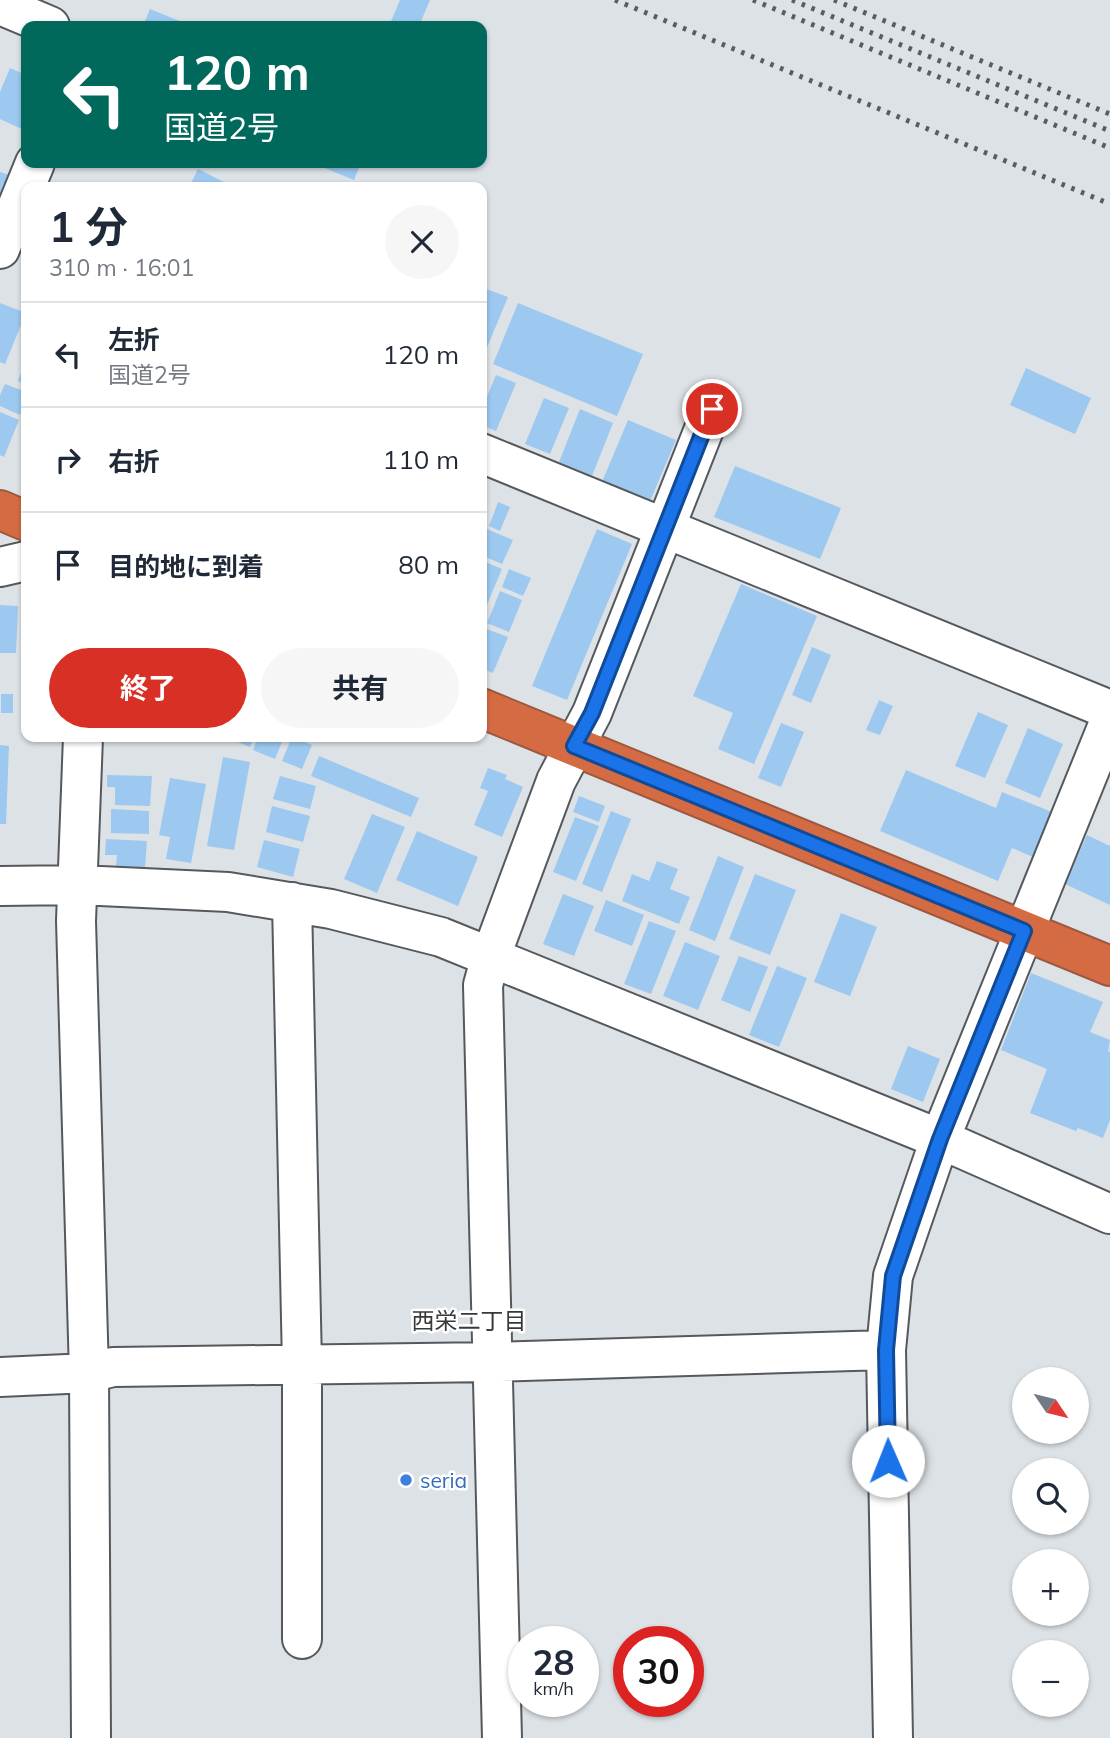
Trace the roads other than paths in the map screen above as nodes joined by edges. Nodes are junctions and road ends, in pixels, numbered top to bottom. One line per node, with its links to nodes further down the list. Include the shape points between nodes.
1 (0, 5): 2 (street)
2 (38, 21)
3 (21, 198): 4 (street)
4 (0, 251): 5 (street)
5 (21, 262)
6 (712, 409): 10 (street)
7 (487, 456): 10 (street)
8 (0, 510): 9 (highway)
9 (21, 519)
10 (664, 530): 14 (street); 16 (street, via 592,713)
11 (21, 562): 12 (street)
12 (0, 567)
13 (487, 710): 16 (highway)
14 (1108, 728): 20 (street)
15 (83, 742): 17 (street)
16 (574, 746): 20 (highway); 21 (street, via 556,781)
17 (79, 885): 18 (street); 19 (street, via 228,892); 28 (street, via 76,921)
18 (0, 886)
19 (292, 902): 21 (street, via 441,937); 27 (street)
20 (1024, 931): 22 (highway); 23 (street)
21 (491, 956): 23 (street); 26 (street, via 483,985)
22 (1110, 967)
23 (940, 1139): 24 (street); 25 (street, via 893,1276)
24 (1110, 1214)
25 (886, 1350): 26 (street); 33 (street)
26 (492, 1362): 27 (street); 32 (street)
27 (302, 1365): 28 (street, via 114,1367); 30 (street)
28 (89, 1373): 29 (street); 31 (street)
29 (0, 1377)
30 (302, 1639)
31 (90, 1738)
32 (502, 1738)
33 (893, 1738)

